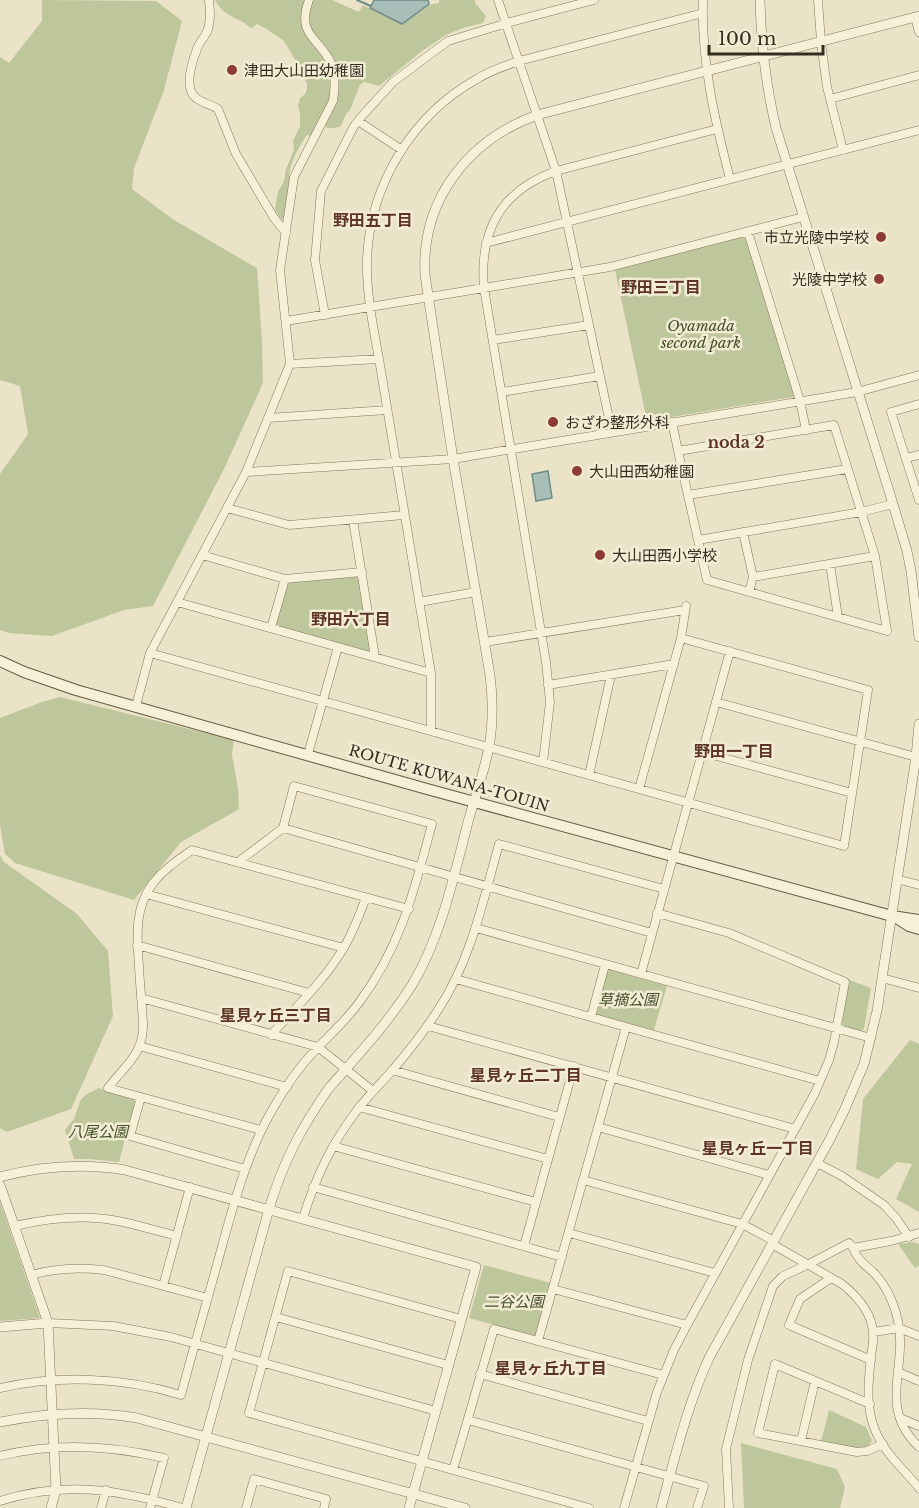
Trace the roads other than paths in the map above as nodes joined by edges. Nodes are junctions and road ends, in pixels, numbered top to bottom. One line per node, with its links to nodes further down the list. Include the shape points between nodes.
1 (208, 0): 30 (street, via 208,30 197,47 189,86 198,100 218,109 237,154)
2 (309, 0): 30 (street, via 306,26 331,63 334,93 294,177)
3 (498, 0): 10 (street)
4 (594, 0): 10 (street)
5 (703, 0): 8 (street)
6 (760, 0): 13 (street)
7 (818, 0): 12 (street)
8 (703, 13): 14 (street); 15 (street)
9 (917, 17): 11 (street); 12 (street)
10 (507, 23): 14 (street); 19 (street, via 448,41 393,82)
11 (919, 32)
12 (821, 42): 13 (street); 17 (street)
13 (763, 57): 15 (street); 24 (street)
14 (519, 61): 18 (street); 22 (street, via 489,72 455,93 422,123)
15 (707, 72): 18 (street); 20 (street)
16 (919, 75): 17 (street)
17 (830, 99): 23 (street)
18 (537, 116): 25 (street); 34 (street, via 484,143 447,186 434,214 426,247)
19 (358, 121): 22 (street); 36 (street, via 321,191 315,260)
20 (717, 129): 25 (street); 26 (street)
21 (919, 130): 23 (street)
22 (402, 150): 35 (street, via 385,182 372,220 367,265)
23 (843, 150): 24 (street)
24 (787, 164): 26 (street); 27 (street)
25 (556, 171): 28 (street); 31 (street, via 513,195 498,214)
26 (730, 179): 28 (street)
27 (803, 217): 29 (street); 45 (street)
28 (567, 222): 31 (street); 32 (street)
29 (748, 232): 32 (street); 46 (street)
30 (286, 233): 37 (street, via 280,270)
31 (486, 243): 33 (street)
32 (578, 273): 33 (street); 38 (street)
33 (484, 288): 34 (street); 39 (street)
34 (428, 298): 35 (street); 57 (street)
35 (371, 307): 36 (street); 40 (street)
36 (325, 315): 37 (street)
37 (286, 321): 41 (street)
38 (589, 325): 39 (street); 43 (street)
39 (493, 340): 44 (street)
40 (379, 359): 41 (street); 48 (street)
41 (290, 364): 49 (street)
42 (919, 375): 45 (street)
43 (600, 376): 44 (street); 52 (street)
44 (502, 392): 53 (street)
45 (857, 392): 46 (street); 63 (street)
46 (800, 400): 50 (street); 51 (street)
47 (919, 404): 56 (street, via 891,412)
48 (387, 410): 49 (street); 58 (street)
49 (268, 418): 60 (street)
50 (672, 422): 52 (street); 54 (street)
51 (806, 430): 54 (street); 59 (street, via 834,425)
52 (612, 432): 53 (street)
53 (511, 449): 57 (street); 82 (street)
54 (678, 451): 61 (street)
55 (919, 455): 56 (street)
56 (906, 458): 62 (street)
57 (453, 459): 58 (street); 76 (street)
58 (396, 462): 60 (street); 66 (street)
59 (847, 469): 61 (street); 65 (street)
60 (246, 472): 64 (street)
61 (688, 495): 69 (street)
62 (919, 500)
63 (893, 504): 65 (street); 83 (street, via 910,571)
64 (227, 508): 67 (street, via 289,525); 70 (street)
65 (861, 513): 68 (street); 71 (street)
66 (404, 515): 67 (street); 79 (street)
67 (353, 520): 73 (street)
68 (743, 532): 69 (street); 74 (street)
69 (698, 540): 77 (street, via 707,580)
70 (202, 555): 75 (street); 78 (street)
71 (875, 556): 72 (street); 80 (street, via 887,631)
72 (830, 564): 74 (street); 80 (street)
73 (362, 573): 75 (street); 89 (street)
74 (753, 577): 77 (street)
75 (285, 579): 81 (street)
76 (476, 592): 79 (street); 85 (street)
77 (749, 592): 80 (street)
78 (177, 602): 81 (street); 88 (street)
79 (419, 602): 92 (street)
80 (838, 617)
81 (271, 628): 86 (street)
82 (542, 633): 84 (street, via 686,608); 85 (street); 94 (street)
83 (919, 637)
84 (681, 638): 87 (street); 91 (street)
85 (484, 642): 102 (street, via 492,707)
86 (338, 647): 89 (street); 95 (street)
87 (730, 651): 96 (street); 101 (street, via 868,690)
88 (150, 652): 95 (street); 97 (street)
89 (375, 657): 92 (street)
90 (0, 661): 97 (main road, ROUTE KUWANA-TOUIN, via 76,690)
91 (674, 664): 93 (street); 108 (street)
92 (431, 673): 99 (street)
93 (611, 675): 94 (street); 107 (street)
94 (548, 685): 106 (street, via 550,702)
95 (323, 701): 99 (street); 104 (street)
96 (716, 702): 101 (street); 103 (street)
97 (136, 706): 104 (main road, ROUTE KUWANA-TOUIN)
98 (919, 724): 100 (street)
99 (431, 730): 102 (street)
100 (919, 737): 105 (street)
101 (860, 742): 105 (street); 109 (street)
102 (489, 747): 106 (street); 110 (street)
103 (702, 752): 109 (street); 111 (street)
104 (308, 754): 110 (main road, ROUTE KUWANA-TOUIN)
105 (916, 757): 125 (street)
106 (543, 762): 107 (street)
107 (589, 775): 108 (street)
108 (639, 789): 111 (street)
109 (852, 793): 111 (street, via 844,846)
110 (474, 801): 113 (main road, ROUTE KUWANA-TOUIN); 116 (street)
111 (688, 802): 113 (street)
112 (283, 828): 114 (street); 115 (street); 115 (street, via 294,786 432,824)
113 (673, 857): 120 (street); 125 (main road, ROUTE KUWANA-TOUIN)
114 (238, 862): 121 (street, via 192,850 166,869); 122 (street)
115 (420, 868): 116 (street); 123 (street)
116 (454, 876): 119 (street); 148 (street, via 434,939 416,977 390,1018)
117 (904, 881): 118 (street)
118 (919, 885)
119 (488, 886): 120 (street, via 499,844); 127 (street); 129 (street)
120 (664, 890): 124 (street)
121 (146, 894): 130 (street, via 138,916); 131 (street)
122 (366, 898): 123 (street); 131 (street)
123 (409, 909): 146 (street, via 373,983 351,1014)
124 (657, 913): 129 (street); 142 (street, via 729,933 845,982)
125 (892, 916): 126 (main road, ROUTE KUWANA-TOUIN); 128 (main road, ROUTE KUWANA-TOUIN); 134 (street)
126 (919, 920)
127 (476, 928): 132 (street); 135 (street)
128 (919, 929)
129 (652, 933): 133 (street)
130 (137, 945): 137 (street); 138 (street)
131 (344, 948): 137 (street)
132 (605, 965): 133 (street); 139 (street)
133 (641, 974): 142 (street)
134 (882, 978): 136 (street); 144 (street)
135 (456, 979): 139 (street); 140 (street)
136 (919, 988)
137 (309, 993): 143 (street)
138 (141, 998): 143 (street); 145 (street, via 143,1028)
139 (591, 1017): 141 (street)
140 (428, 1026): 147 (street); 149 (street)
141 (626, 1027): 150 (street); 151 (street)
142 (837, 1029): 144 (street); 151 (street)
143 (271, 1035): 146 (street)
144 (871, 1038): 162 (street, via 855,1087)
145 (139, 1046): 152 (street); 154 (street, via 134,1058 108,1088)
146 (318, 1047): 148 (street); 152 (street)
147 (574, 1066): 150 (street); 156 (street)
148 (346, 1069): 153 (street); 172 (street, via 299,1133)
149 (392, 1070): 153 (street); 156 (street)
150 (612, 1077): 157 (street); 158 (street)
151 (820, 1081): 158 (street)
152 (287, 1087): 159 (street)
153 (373, 1091): 155 (street)
154 (141, 1097): 159 (street); 163 (street, via 130,1136)
155 (359, 1107): 160 (street); 161 (street)
156 (560, 1117): 161 (street)
157 (598, 1127): 164 (street); 166 (street)
158 (795, 1129): 164 (street)
159 (261, 1130): 163 (street)
160 (333, 1146): 169 (street); 171 (street)
161 (548, 1160): 171 (street)
162 (817, 1163): 177 (street, via 884,1205); 179 (street)
163 (245, 1169): 170 (street)
164 (770, 1175): 174 (street)
165 (0, 1178): 168 (street, via 38,1169 88,1166 125,1170)
166 (583, 1180): 174 (street); 176 (street)
167 (0, 1185): 175 (street)
168 (190, 1187): 170 (street); 178 (street)
169 (313, 1187): 173 (street); 180 (street)
170 (235, 1200): 172 (street); 189 (street)
171 (536, 1202): 180 (street)
172 (269, 1209): 173 (street); 200 (street)
173 (303, 1218): 191 (street, via 476,1267)
174 (742, 1224): 179 (street); 184 (street)
175 (15, 1226): 178 (street, via 48,1219 90,1217); 185 (street)
176 (569, 1233): 182 (street); 184 (street)
177 (916, 1235): 181 (street)
178 (177, 1236): 187 (street)
179 (773, 1243): 183 (street); 228 (street, via 709,1358 692,1399)
180 (524, 1246): 182 (street)
181 (853, 1248): 183 (street, via 849,1243); 195 (street, via 887,1290)
182 (562, 1257): 188 (street)
183 (807, 1265): 186 (street); 247 (street, via 783,1276 773,1286 748,1360 726,1449)
184 (715, 1273): 193 (street)
185 (31, 1275): 187 (street, via 88,1268); 192 (street)
186 (831, 1278): 196 (street, via 864,1306); 201 (street, via 800,1299 789,1325)
187 (163, 1286): 189 (street)
188 (553, 1288): 193 (street); 198 (street)
189 (208, 1298): 199 (street)
190 (276, 1317): 191 (street, via 288,1271); 202 (street); 203 (street)
191 (461, 1319): 203 (street)
192 (48, 1323): 194 (street); 199 (street, via 112,1326); 207 (street)
193 (687, 1326): 206 (street)
194 (0, 1327)
195 (899, 1328): 196 (street); 197 (street); 204 (street)
196 (873, 1332): 201 (street)
197 (919, 1336)
198 (538, 1341): 205 (street, via 494,1329); 206 (street)
199 (195, 1344): 200 (street); 207 (street, via 181,1395 114,1381)
200 (229, 1354): 202 (street); 219 (street)
201 (871, 1360): 211 (street)
202 (263, 1363): 212 (street); 225 (street, via 249,1413)
203 (448, 1365): 212 (street)
204 (898, 1372): 209 (street); 214 (street)
205 (480, 1374): 215 (street); 216 (street)
206 (663, 1376): 216 (street)
207 (51, 1380): 210 (street); 213 (street)
208 (816, 1381): 211 (street); 220 (street); 220 (street, via 776,1364 758,1433)
209 (919, 1381)
210 (0, 1388)
211 (870, 1404): 221 (street, via 872,1421)
212 (436, 1411): 225 (street)
213 (52, 1414): 217 (street); 219 (street, via 123,1415); 222 (street)
214 (900, 1418): 218 (street); 223 (street)
215 (468, 1420): 226 (street); 227 (street)
216 (648, 1421): 226 (street)
217 (0, 1422)
218 (919, 1425)
219 (206, 1436): 232 (street); 238 (street)
220 (801, 1441): 221 (street, via 857,1452)
221 (883, 1444): 229 (street, via 892,1460)
222 (54, 1447): 224 (street); 230 (street); 233 (street, via 115,1448 164,1458)
223 (919, 1447)
224 (0, 1456)
225 (422, 1461): 227 (street); 232 (street)
226 (635, 1467): 228 (street); 244 (street)
227 (453, 1470): 243 (street)
228 (670, 1476): 245 (street); 246 (street, via 704,1486)
229 (919, 1488)
230 (56, 1490): 231 (street); 234 (street); 235 (street)
231 (106, 1490): 233 (street); 236 (street)
232 (413, 1493): 241 (street); 242 (street)
233 (152, 1499): 237 (street); 238 (street)
234 (0, 1501)
235 (51, 1508)
236 (101, 1508)
237 (150, 1508)
238 (185, 1508)
239 (246, 1508): 240 (street, via 254,1479 326,1499)
240 (324, 1508)
241 (409, 1508)
242 (465, 1508)
243 (589, 1508)
244 (624, 1508)
245 (661, 1508)
246 (698, 1508)
247 (729, 1508)

